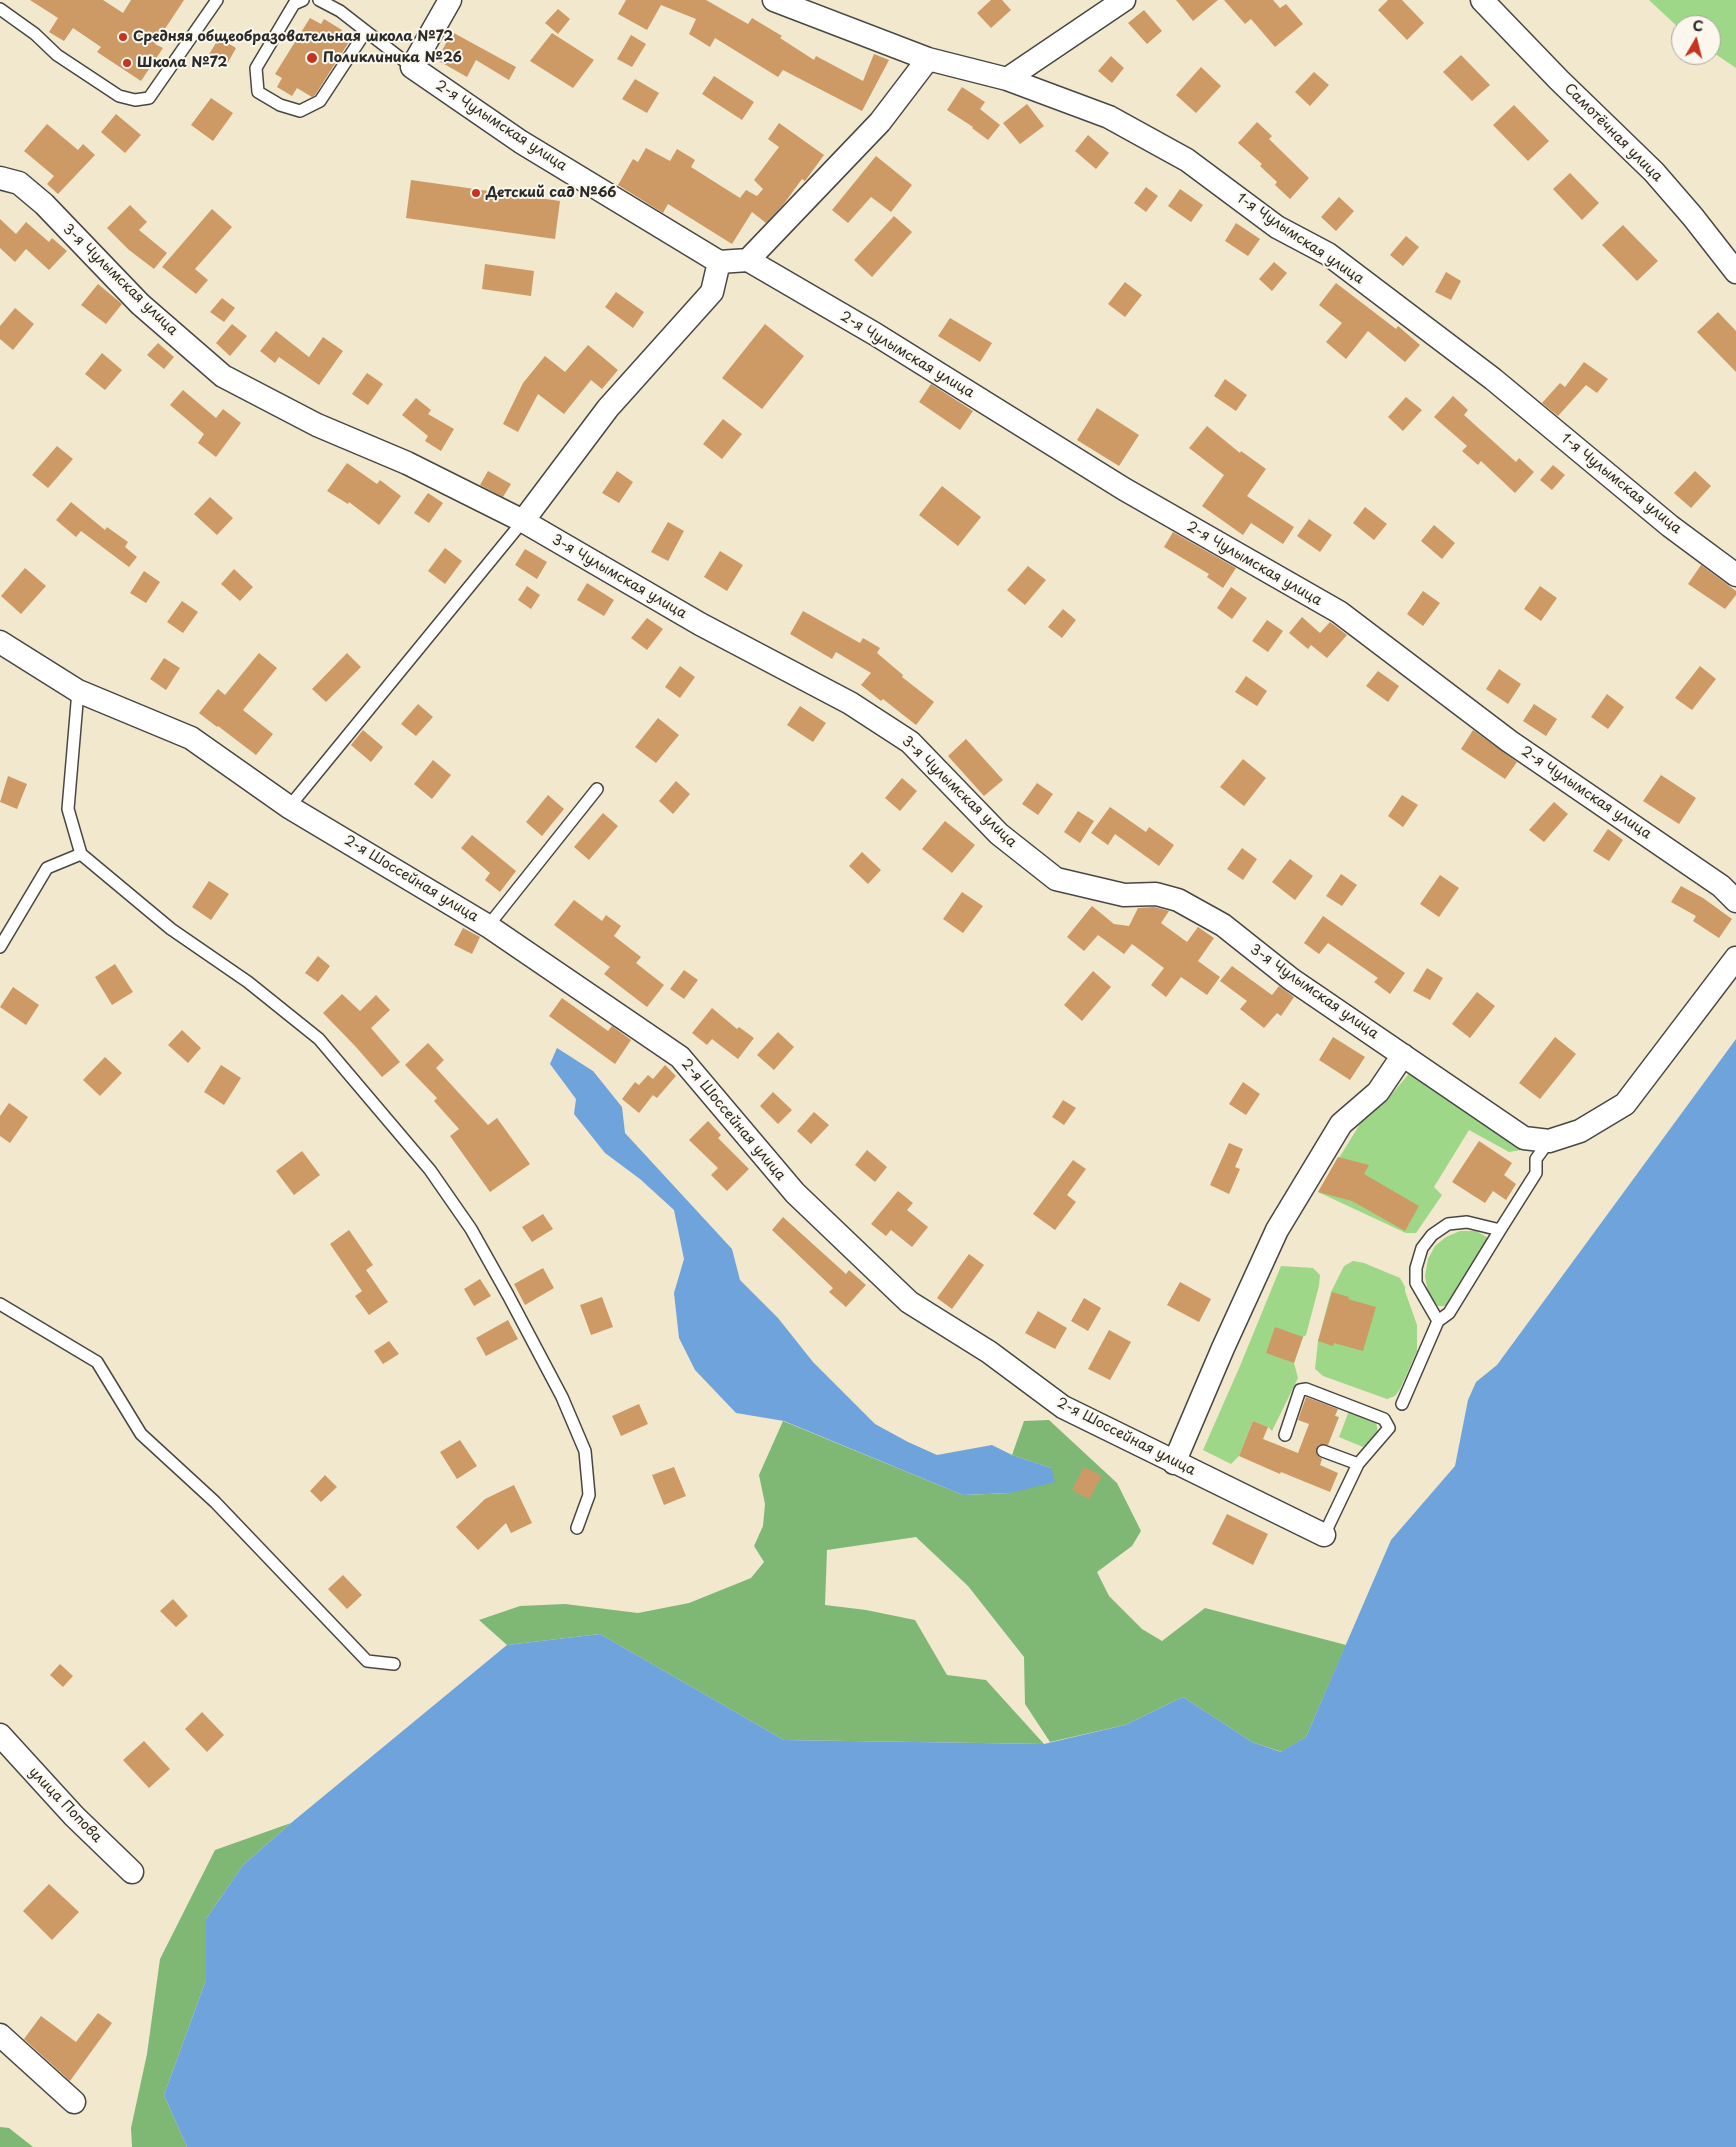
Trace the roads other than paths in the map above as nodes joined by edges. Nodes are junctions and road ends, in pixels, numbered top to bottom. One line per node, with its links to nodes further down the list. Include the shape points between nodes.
1 (217, 0): 8 (lane, via 149,98 135,100 119,96 57,56 35,34)
2 (303, 0): 9 (lane, via 294,4 256,68 258,92 280,105 300,111 320,101)
3 (319, 0): 9 (lane)
4 (450, 0): 11 (street)
5 (774, 0): 10 (street, 1-я Чулымская улица)
6 (1124, 0): 12 (street)
7 (1482, 0): 16 (street, Самотёчная улица, via 1654,172)
8 (0, 9)
9 (366, 30): 11 (lane)
10 (928, 59): 12 (street, 1-я Чулымская улица); 14 (street, via 880,122)
11 (412, 67): 15 (street, 2-я Чулымская улица, via 521,142)
12 (1007, 79): 18 (street, 1-я Чулымская улица, via 1109,117 1187,160 1276,227 1328,254 1494,379 1670,526)
13 (0, 178): 17 (street, 3-я Чулымская улица, via 19,183 44,204 140,304 224,376 317,425 407,463)
14 (748, 260): 15 (street); 24 (street, 2-я Чулымская улица, via 876,334 1124,489 1339,612 1509,741 1721,886)
15 (719, 262): 17 (street, via 712,292 608,408)
16 (1736, 272)
17 (523, 521): 22 (lane); 28 (street, 3-я Чулымская улица, via 700,624 850,703 910,742 999,834 1056,879 1124,896 1156,894 1178,900 1223,925 1292,979)
18 (1736, 575)
19 (0, 642): 20 (street, 2-я Шоссейная улица)
20 (78, 691): 22 (street, 2-я Шоссейная улица, via 191,738); 23 (lane, via 68,809)
21 (597, 789): 25 (lane)
22 (289, 807): 25 (street, 2-я Шоссейная улица)
23 (81, 854): 26 (lane, via 47,868); 38 (lane, via 171,928 248,982 318,1040 430,1170 471,1229 508,1295 562,1397 585,1451 589,1496)
24 (1736, 901)
25 (488, 926): 36 (street, 2-я Шоссейная улица, via 680,1057 796,1193 909,1302 990,1352 1063,1407)
26 (0, 947)
27 (1736, 958): 29 (street, 3-я Чулымская улица, via 1625,1104 1580,1131)
28 (1403, 1054): 29 (street, 3-я Чулымская улица, via 1524,1138); 36 (street, via 1378,1092 1341,1124 1278,1230 1222,1348)
29 (1549, 1141): 30 (lane, via 1536,1159 1536,1173)
30 (1500, 1230): 32 (lane, via 1449,1313); 32 (lane, via 1468,1222 1448,1224 1432,1235 1422,1248 1416,1268 1416,1283)
31 (0, 1304): 40 (lane, via 97,1362 141,1434 215,1502 367,1661)
32 (1438, 1321): 33 (lane)
33 (1402, 1404)
34 (1285, 1435): 37 (lane, via 1300,1390 1306,1389 1384,1419 1389,1428)
35 (1323, 1451): 37 (lane)
36 (1174, 1463): 39 (street, 2-я Шоссейная улица)
37 (1358, 1464): 39 (lane)
38 (577, 1528)
39 (1324, 1535)
40 (394, 1664)
41 (0, 1735): 42 (street, улица Попова, via 74,1816)
42 (132, 1872)
43 (0, 2035): 44 (street)
44 (74, 2102)

